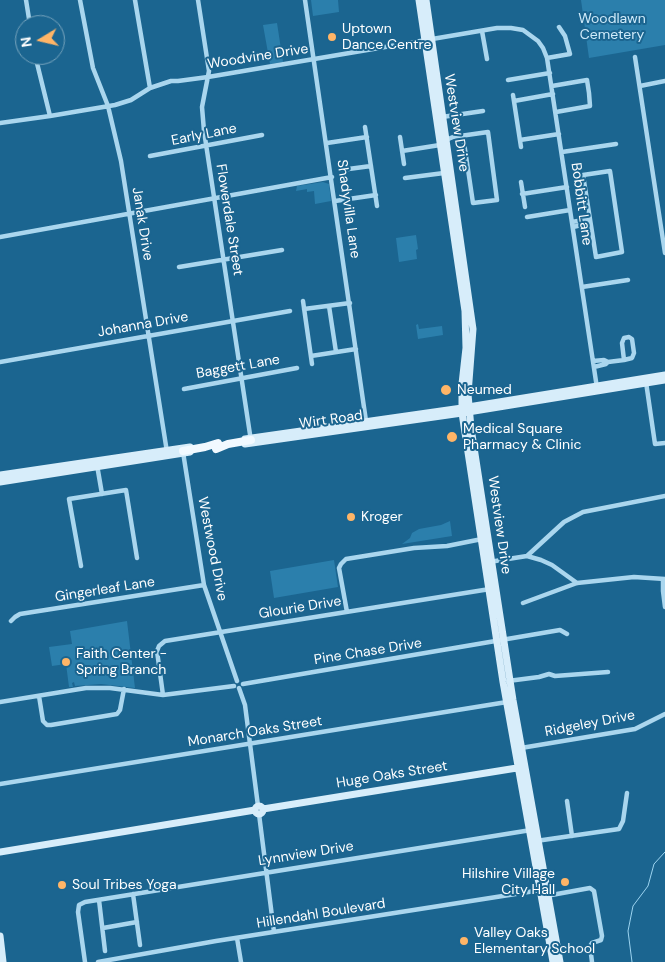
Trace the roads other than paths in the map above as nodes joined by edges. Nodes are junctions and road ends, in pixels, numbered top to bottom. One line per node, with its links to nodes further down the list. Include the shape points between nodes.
1 (26, 0): 8 (street)
2 (80, 0): 28 (street, Janak Drive, via 93,68)
3 (135, 0): 24 (street)
4 (198, 0): 19 (street, Flowerdale Street)
5 (305, 0): 16 (street, Shadyvilla Lane)
6 (419, 0): 12 (main road, Westview Drive)
7 (426, 0): 12 (main road, Westview Drive)
8 (28, 15)
9 (559, 27): 14 (street, via 570,54)
10 (523, 30): 11 (street, Woodvine Drive); 14 (street, Bobbitt Lane, via 538,41)
11 (482, 31): 12 (street, Woodvine Drive); 15 (street)
12 (428, 41): 16 (street, Woodvine Drive); 29 (main road, Westview Drive)
13 (636, 56): 23 (street)
14 (547, 58): 18 (street, Bobbitt Lane)
15 (487, 59)
16 (314, 60): 19 (street, Woodvine Drive); 43 (street, Shadyvilla Lane)
17 (37, 65): 32 (street)
18 (550, 73): 20 (street); 22 (street, Bobbitt Lane)
19 (208, 77): 24 (street, Woodvine Drive, via 171,81); 45 (street, Flowerdale Street, via 202,108)
20 (508, 80)
21 (665, 81): 23 (street)
22 (552, 86): 25 (street, Bobbitt Lane); 31 (street, via 587,80 590,106)
23 (640, 86): 72 (street)
24 (150, 88): 28 (street, Woodvine Drive, via 131,100)
25 (553, 94): 27 (street); 31 (street, Bobbitt Lane)
26 (513, 95): 27 (street)
27 (514, 101): 41 (street)
28 (108, 106): 32 (street, Woodvine Drive); 66 (street, Janak Drive)
29 (438, 108): 33 (main road, Westview Drive); 42 (main road, Westview Drive)
30 (483, 111): 33 (street)
31 (556, 112): 36 (street, Bobbitt Lane)
32 (50, 116): 34 (street, Woodvine Drive)
33 (442, 117): 42 (main road, Westview Drive)
34 (0, 123)
35 (366, 127): 39 (street)
36 (559, 134): 41 (street); 48 (street, Bobbitt Lane)
37 (262, 135): 45 (street, Early Lane)
38 (463, 136): 38 (street, via 473,204 497,200 488,132); 42 (street)
39 (367, 137): 43 (street); 51 (street)
40 (400, 137): 47 (street)
41 (520, 140): 46 (street)
42 (443, 142): 47 (street); 53 (main road, Westview Drive); 56 (main road, Westview Drive)
43 (327, 143): 54 (street, Shadyvilla Lane)
44 (616, 144): 48 (street)
45 (206, 146): 49 (street, Early Lane); 61 (street, Flowerdale Street)
46 (521, 147)
47 (402, 151): 50 (street)
48 (562, 152): 58 (street, Bobbitt Lane)
49 (150, 156)
50 (404, 164)
51 (371, 166): 52 (street); 60 (street)
52 (341, 170)
53 (444, 173): 55 (street); 56 (main road, Westview Drive)
54 (332, 177): 61 (street); 62 (street, Shadyvilla Lane)
55 (405, 178)
56 (449, 182): 98 (main road, Westview Drive, via 469,329)
57 (520, 182): 59 (street)
58 (567, 188): 59 (street); 65 (street, Bobbitt Lane)
59 (522, 194): 64 (street)
60 (376, 195): 62 (street); 63 (street)
61 (214, 198): 66 (street); 73 (street, Flowerdale Street)
62 (335, 201): 78 (street, Shadyvilla Lane)
63 (377, 206)
64 (524, 207)
65 (570, 210): 67 (street); 69 (street, Bobbitt Lane)
66 (129, 214): 70 (street); 83 (street, Janak Drive)
67 (527, 217)
68 (590, 221): 68 (street, via 596,257 622,252 610,171 583,175); 69 (street)
69 (572, 224): 76 (street, Bobbitt Lane)
70 (0, 236)
71 (282, 250): 73 (street)
72 (665, 253)
73 (224, 259): 74 (street); 82 (street, Flowerdale Street)
74 (179, 267)
75 (628, 280): 76 (street)
76 (582, 287): 90 (street, Bobbitt Lane)
77 (303, 301): 80 (street)
78 (350, 303): 79 (street); 84 (street, Shadyvilla Lane)
79 (329, 306): 80 (street); 85 (street)
80 (304, 309): 86 (street)
81 (290, 311): 82 (street, Johanna Drive)
82 (233, 321): 83 (street, Johanna Drive); 93 (street, Flowerdale Street)
83 (149, 335): 88 (street, Johanna Drive); 103 (street, Janak Drive)
84 (356, 349): 85 (street); 99 (street, Shadyvilla Lane)
85 (336, 352): 86 (street)
86 (310, 356): 89 (street)
87 (624, 360): 87 (street, via 634,356 629,337 622,343); 90 (street, via 604,360)
88 (0, 362)
89 (312, 364)
90 (593, 364): 96 (street, Bobbitt Lane)
91 (297, 368): 93 (street, Baggett Lane)
92 (665, 375): 95 (main road, Wirt Road)
93 (242, 378): 97 (street, Baggett Lane); 100 (street, Flowerdale Street)
94 (665, 380): 95 (main road, Wirt Road)
95 (645, 381): 96 (main road, Wirt Road); 101 (street, via 655,444)
96 (597, 388): 98 (main road, Wirt Road)
97 (184, 389)
98 (466, 410): 99 (main road, Wirt Road); 100 (main road, Wirt Road); 110 (main road, Westview Drive)
99 (366, 421): 100 (main road, Wirt Road)
100 (251, 441): 102 (main road)
101 (665, 443)
102 (183, 451): 103 (main road); 117 (street, Westwood Drive)
103 (167, 452): 104 (main road)
104 (97, 463): 106 (main road); 108 (street)
105 (0, 475): 106 (main road)
106 (20, 476): 107 (main road)
107 (0, 482)
108 (102, 494): 112 (street, via 126,490); 114 (street, via 69,499)
109 (665, 496): 111 (street, via 583,512 564,522)
110 (485, 538): 113 (main road, Westview Drive); 121 (street, via 346,560 339,568)
111 (527, 556): 113 (street); 116 (street, via 552,565)
112 (137, 558)
113 (488, 562): 118 (main road, Westview Drive)
114 (81, 566)
115 (664, 579): 116 (street, via 634,576); 120 (street)
116 (577, 583): 119 (street)
117 (204, 585): 122 (street, Gingerleaf Lane, via 20,614); 123 (street, Westwood Drive)
118 (492, 588): 121 (street, Glourie Drive); 125 (main road, Westview Drive)
119 (523, 603)
120 (665, 607)
121 (347, 612): 123 (street, Glourie Drive)
122 (11, 621)
123 (220, 632): 128 (street, Westwood Drive); 130 (street, Glourie Drive, via 161,643 158,651)
124 (567, 634): 125 (street, Pine Chase Drive, via 560,630)
125 (500, 641): 127 (main road, Westview Drive); 128 (street, Pine Chase Drive)
126 (608, 672): 127 (street, via 549,674)
127 (507, 681): 132 (main road, Westview Drive)
128 (238, 685): 130 (street, Pine Chase Drive); 135 (street, Westwood Drive, via 245,705)
129 (124, 689): 130 (street, Pine Chase Drive); 131 (street, Pine Chase Drive, via 86,688); 131 (street, via 117,714 49,726 43,722)
130 (163, 694)
131 (38, 696): 133 (street, Pine Chase Drive)
132 (511, 701): 135 (street, Monarch Oaks Street); 136 (main road, Westview Drive)
133 (0, 702)
134 (665, 716): 136 (street, Ridgeley Drive, via 635,729)
135 (250, 744): 138 (street, Monarch Oaks Street); 141 (street, Westwood Drive)
136 (519, 748): 137 (main road, Westview Drive)
137 (523, 767): 141 (main road, Huge Oaks Street); 142 (main road, Westview Drive)
138 (0, 784)
139 (627, 793): 143 (street, via 619,829)
140 (567, 801): 143 (street)
141 (259, 810): 145 (main road, Huge Oaks Street); 146 (street, Westwood Drive)
142 (534, 829): 144 (main road, Westview Drive); 146 (street, Lynnview Drive)
143 (572, 836): 144 (street)
144 (536, 841): 147 (main road, Westview Drive)
145 (0, 852)
146 (266, 872): 148 (street, Lynnview Drive); 152 (street, Westwood Drive)
147 (545, 893): 152 (street, Hillendahl Boulevard); 163 (main road, Westview Drive); 164 (main road, Westview Drive); 165 (street, Hillendahl Boulevard, via 590,888 594,891 602,936 590,946)
148 (133, 894): 149 (street, Lynnview Drive); 150 (street)
149 (99, 900): 151 (street); 159 (street, Lynnview Drive, via 79,905)
150 (137, 922): 151 (street); 155 (street)
151 (102, 928): 156 (street)
152 (274, 932): 154 (street, Hillendahl Boulevard)
153 (0, 936): 158 (main road)
154 (237, 938): 157 (street, Hillendahl Boulevard); 162 (street)
155 (140, 945)
156 (105, 951)
157 (132, 956): 160 (street, Hillendahl Boulevard); 161 (street)
158 (3, 962)
159 (85, 962)
160 (98, 962)
161 (133, 962)
162 (240, 962)
163 (553, 962)
164 (560, 962)
165 (592, 962)

